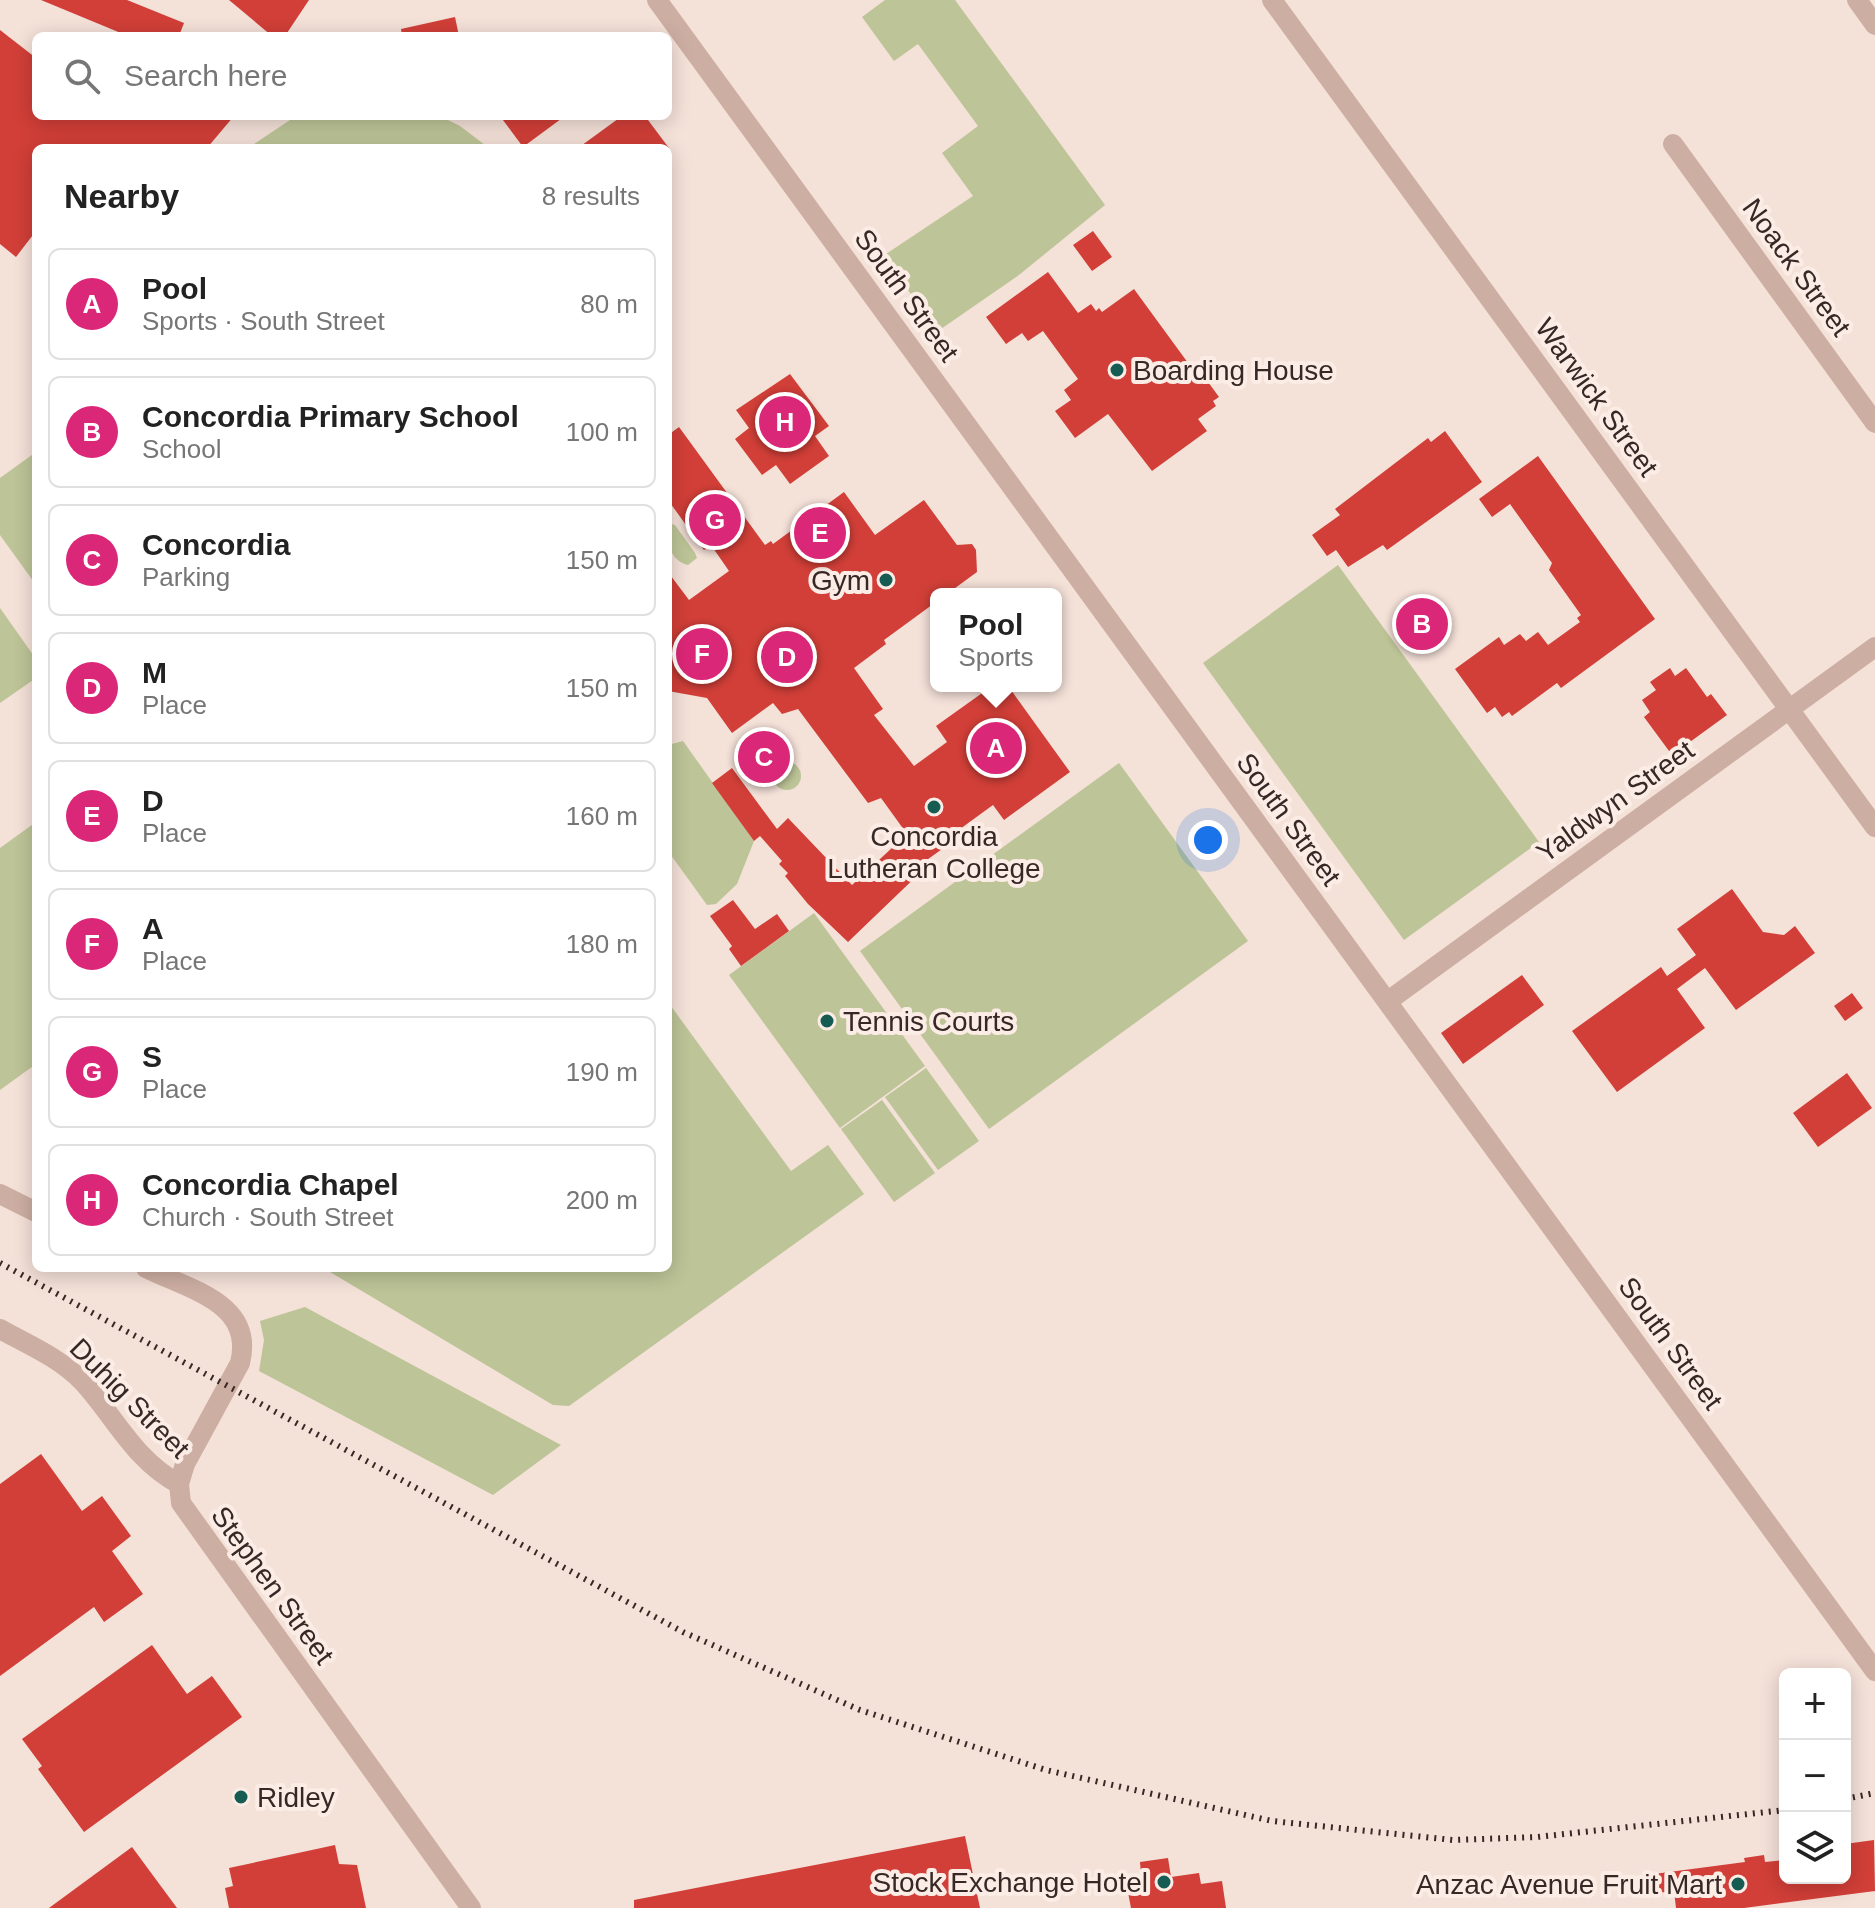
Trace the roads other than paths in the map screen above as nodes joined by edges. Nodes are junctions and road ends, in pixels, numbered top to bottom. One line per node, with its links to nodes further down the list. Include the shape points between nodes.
1 (657, 0): 10 (street, South Street)
2 (1272, 0): 8 (street, Warwick Street)
3 (1857, 0): 4 (street)
4 (1875, 25)
5 (1673, 144): 6 (street, Noack Street)
6 (1875, 423)
7 (1875, 647): 8 (street, Yaldwyn Street)
8 (1789, 708): 9 (street, Warwick Street); 10 (street, Yaldwyn Street)
9 (1875, 827)
10 (1388, 1001): 16 (street, South Street)
11 (0, 1194): 12 (street)
12 (32, 1210)
13 (154, 1272): 15 (street, via 226,1308 236,1318 244,1345 240,1363)
14 (0, 1329): 15 (street, Duhig Street, via 62,1363 146,1461)
15 (179, 1484): 17 (street, Stephen Street, via 181,1503 192,1522)
16 (1875, 1671)
17 (471, 1908)

